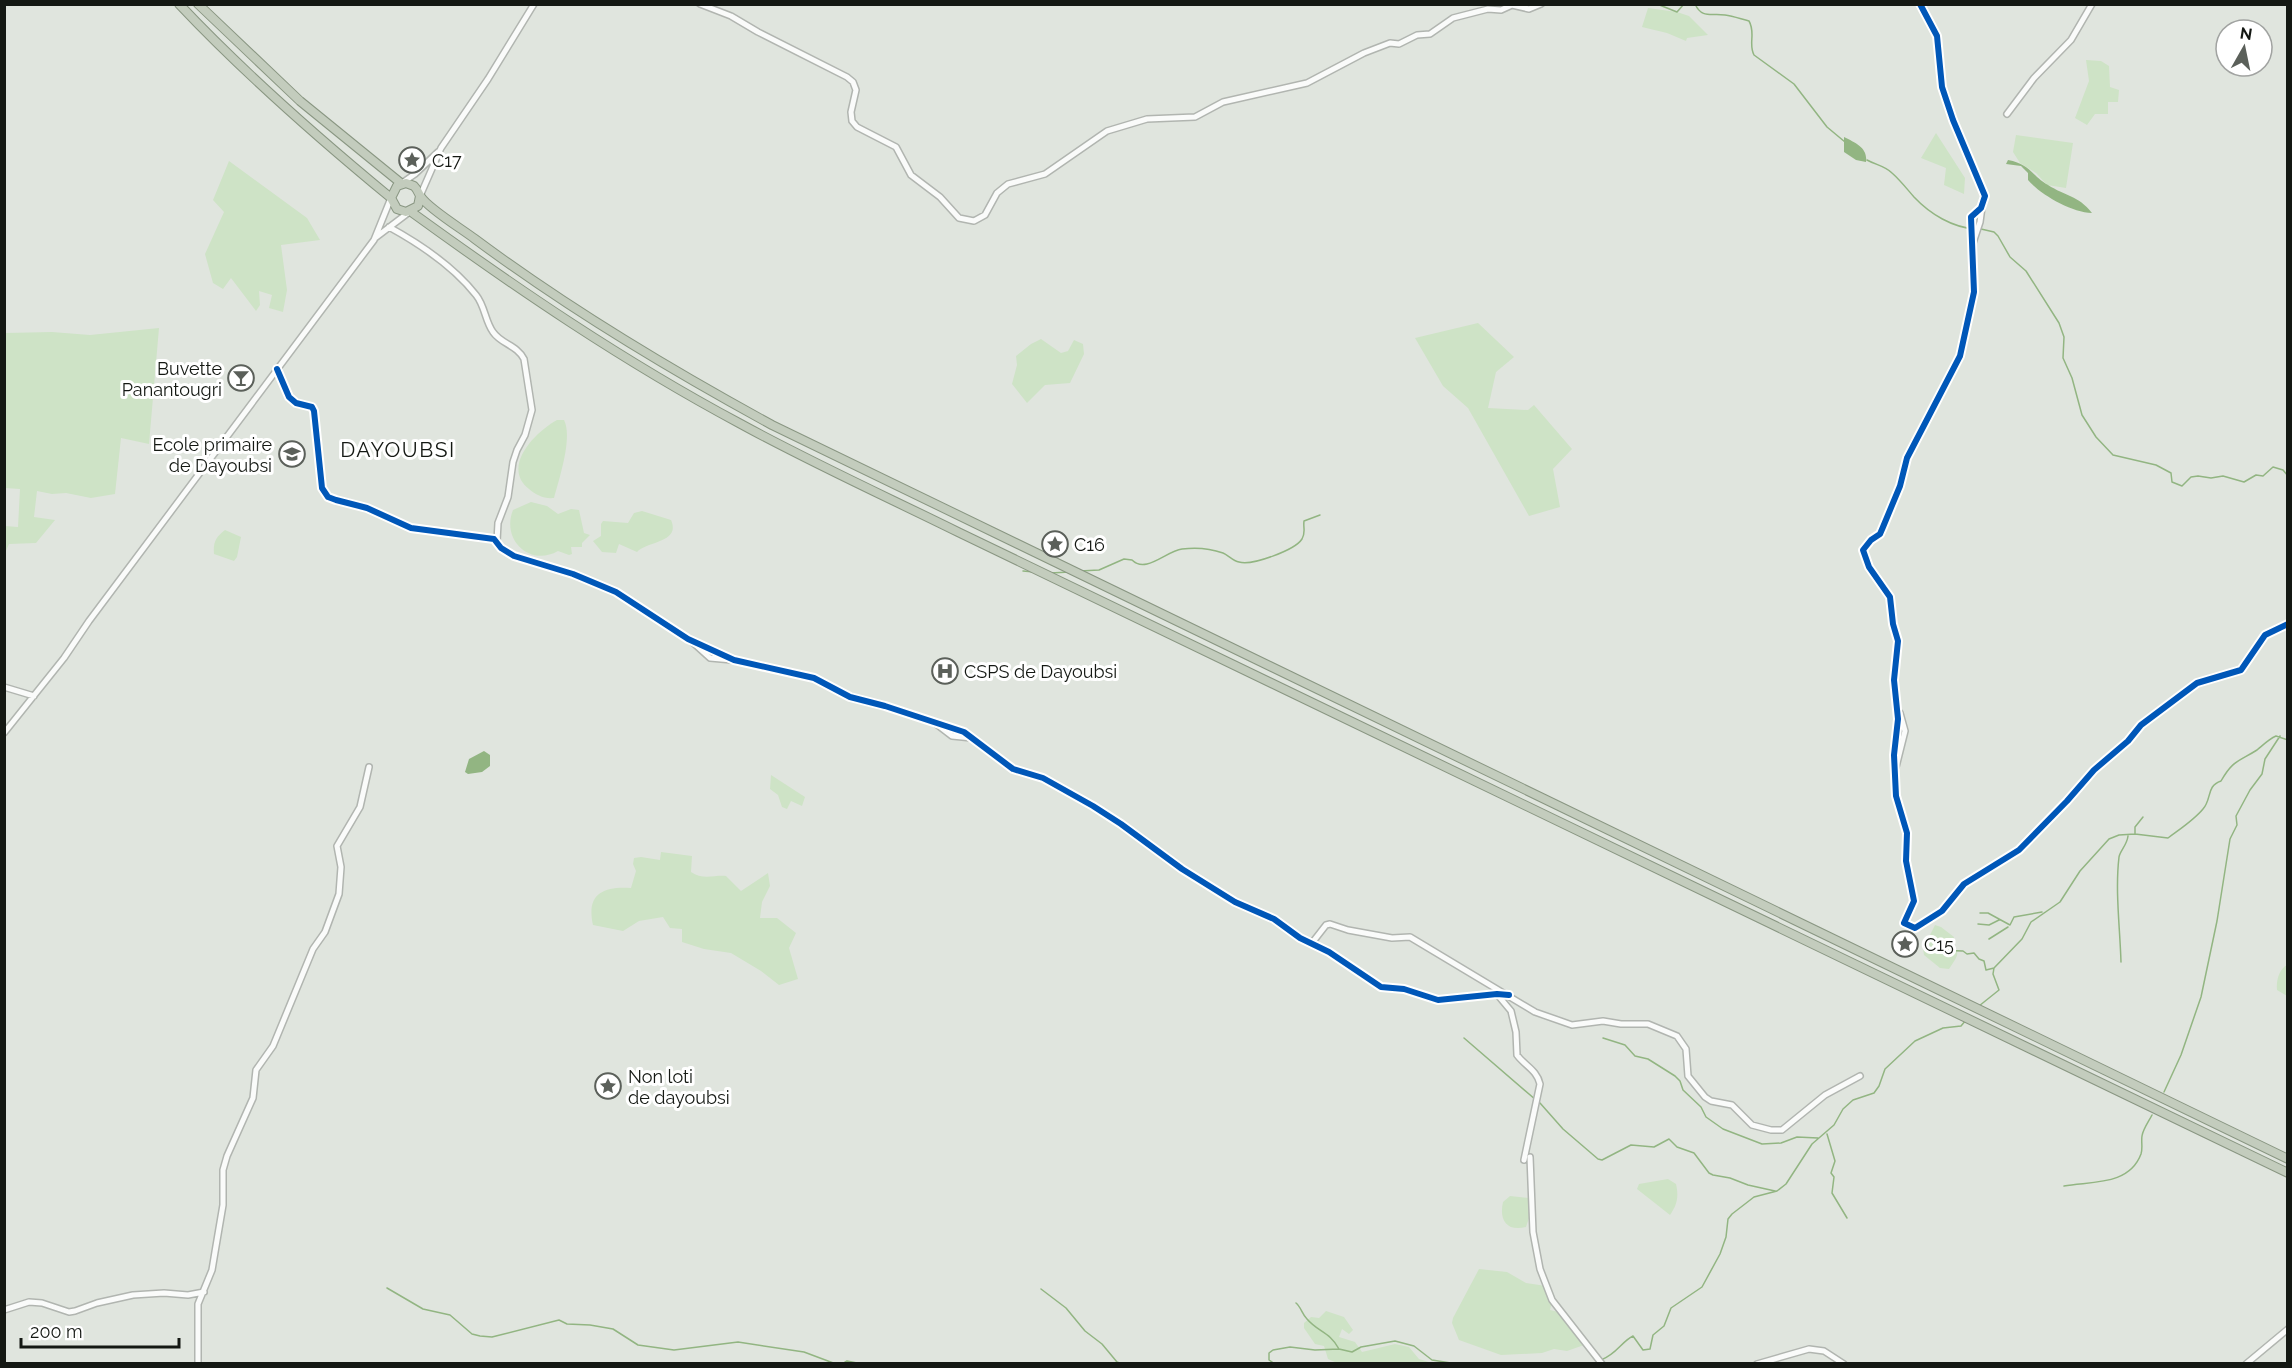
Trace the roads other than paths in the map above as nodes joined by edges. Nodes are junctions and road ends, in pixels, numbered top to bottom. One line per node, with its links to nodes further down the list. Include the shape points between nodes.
1 (179, 4): 12 (highway, via 215,43)
2 (198, 4): 10 (highway, via 300,101)
3 (534, 4): 9 (street)
4 (699, 4): 5 (street, via 731,16 847,77 856,90 851,112 857,127 896,147 911,175 945,201 959,218 974,220 985,215 997,193 1008,184 1045,174 1107,131 1147,119 1195,117 1223,102 1307,83 1364,54 1430,34 1466,14 1512,5 1529,9)
5 (1541, 4)
6 (1920, 4): 18 (street, via 1936,36 1942,87 1953,120 1985,195 1982,207 1971,218 1974,292 1960,356 1907,458 1880,534 1863,550 1892,604 1898,646 1894,680 1905,731 1895,772 1896,796 1907,833 1906,861 1914,902 1904,923 1915,928 1942,911 1964,884 2019,850 2141,725 2197,683 2241,670 2265,635)
7 (2092, 4): 8 (street, via 2071,40 2034,78)
8 (2007, 114)
9 (441, 148): 10 (street); 11 (street)
10 (402, 184): 11 (highway, via 414,186); 12 (highway, via 394,189)
11 (420, 196): 13 (highway, via 418,206); 28 (highway, via 486,247 607,330 772,424)
12 (391, 198): 13 (highway, via 397,209); 15 (street)
13 (410, 211): 14 (street); 29 (highway, via 578,328 739,423)
14 (389, 227): 15 (street); 17 (street, via 446,266 477,295 494,334 524,359 532,410 513,462)
15 (374, 240): 16 (street)
16 (277, 369): 17 (street, via 289,397 314,411 322,488 328,497 367,508 411,528); 20 (street)
17 (497, 541): 23 (street, via 514,556 616,592 711,658 814,678 850,697 932,721 952,736 974,738 1013,769 1043,778 1093,806 1182,870)
18 (2288, 624)
19 (4, 687): 20 (street)
20 (34, 696): 21 (street)
21 (4, 733)
22 (369, 767): 30 (street, via 360,807 338,846 339,894 273,1046 256,1070 253,1098 227,1156 223,1206)
23 (1312, 943): 24 (street, via 1330,924 1392,938 1410,937); 25 (street, via 1381,987 1404,989 1438,1000)
24 (1491, 984): 25 (street); 26 (street)
25 (1497, 994): 26 (street); 33 (street, via 1511,1011 1517,1056 1539,1077 1527,1159 1540,1269 1552,1300)
26 (1509, 995): 27 (street, via 1535,1012 1572,1025 1603,1021 1648,1024 1677,1036 1686,1049 1688,1076 1705,1097 1732,1105 1752,1125 1771,1130 1782,1130 1825,1095)
27 (1860, 1076)
28 (2288, 1159)
29 (2288, 1173)
30 (204, 1293): 31 (street, via 133,1295 69,1312 29,1302); 35 (street, via 198,1304)
31 (4, 1310)
32 (2288, 1329): 37 (street)
33 (1599, 1361)
34 (1844, 1363): 36 (street, via 1824,1351 1809,1349)
35 (198, 1364)
36 (1757, 1364)
37 (2246, 1364)

